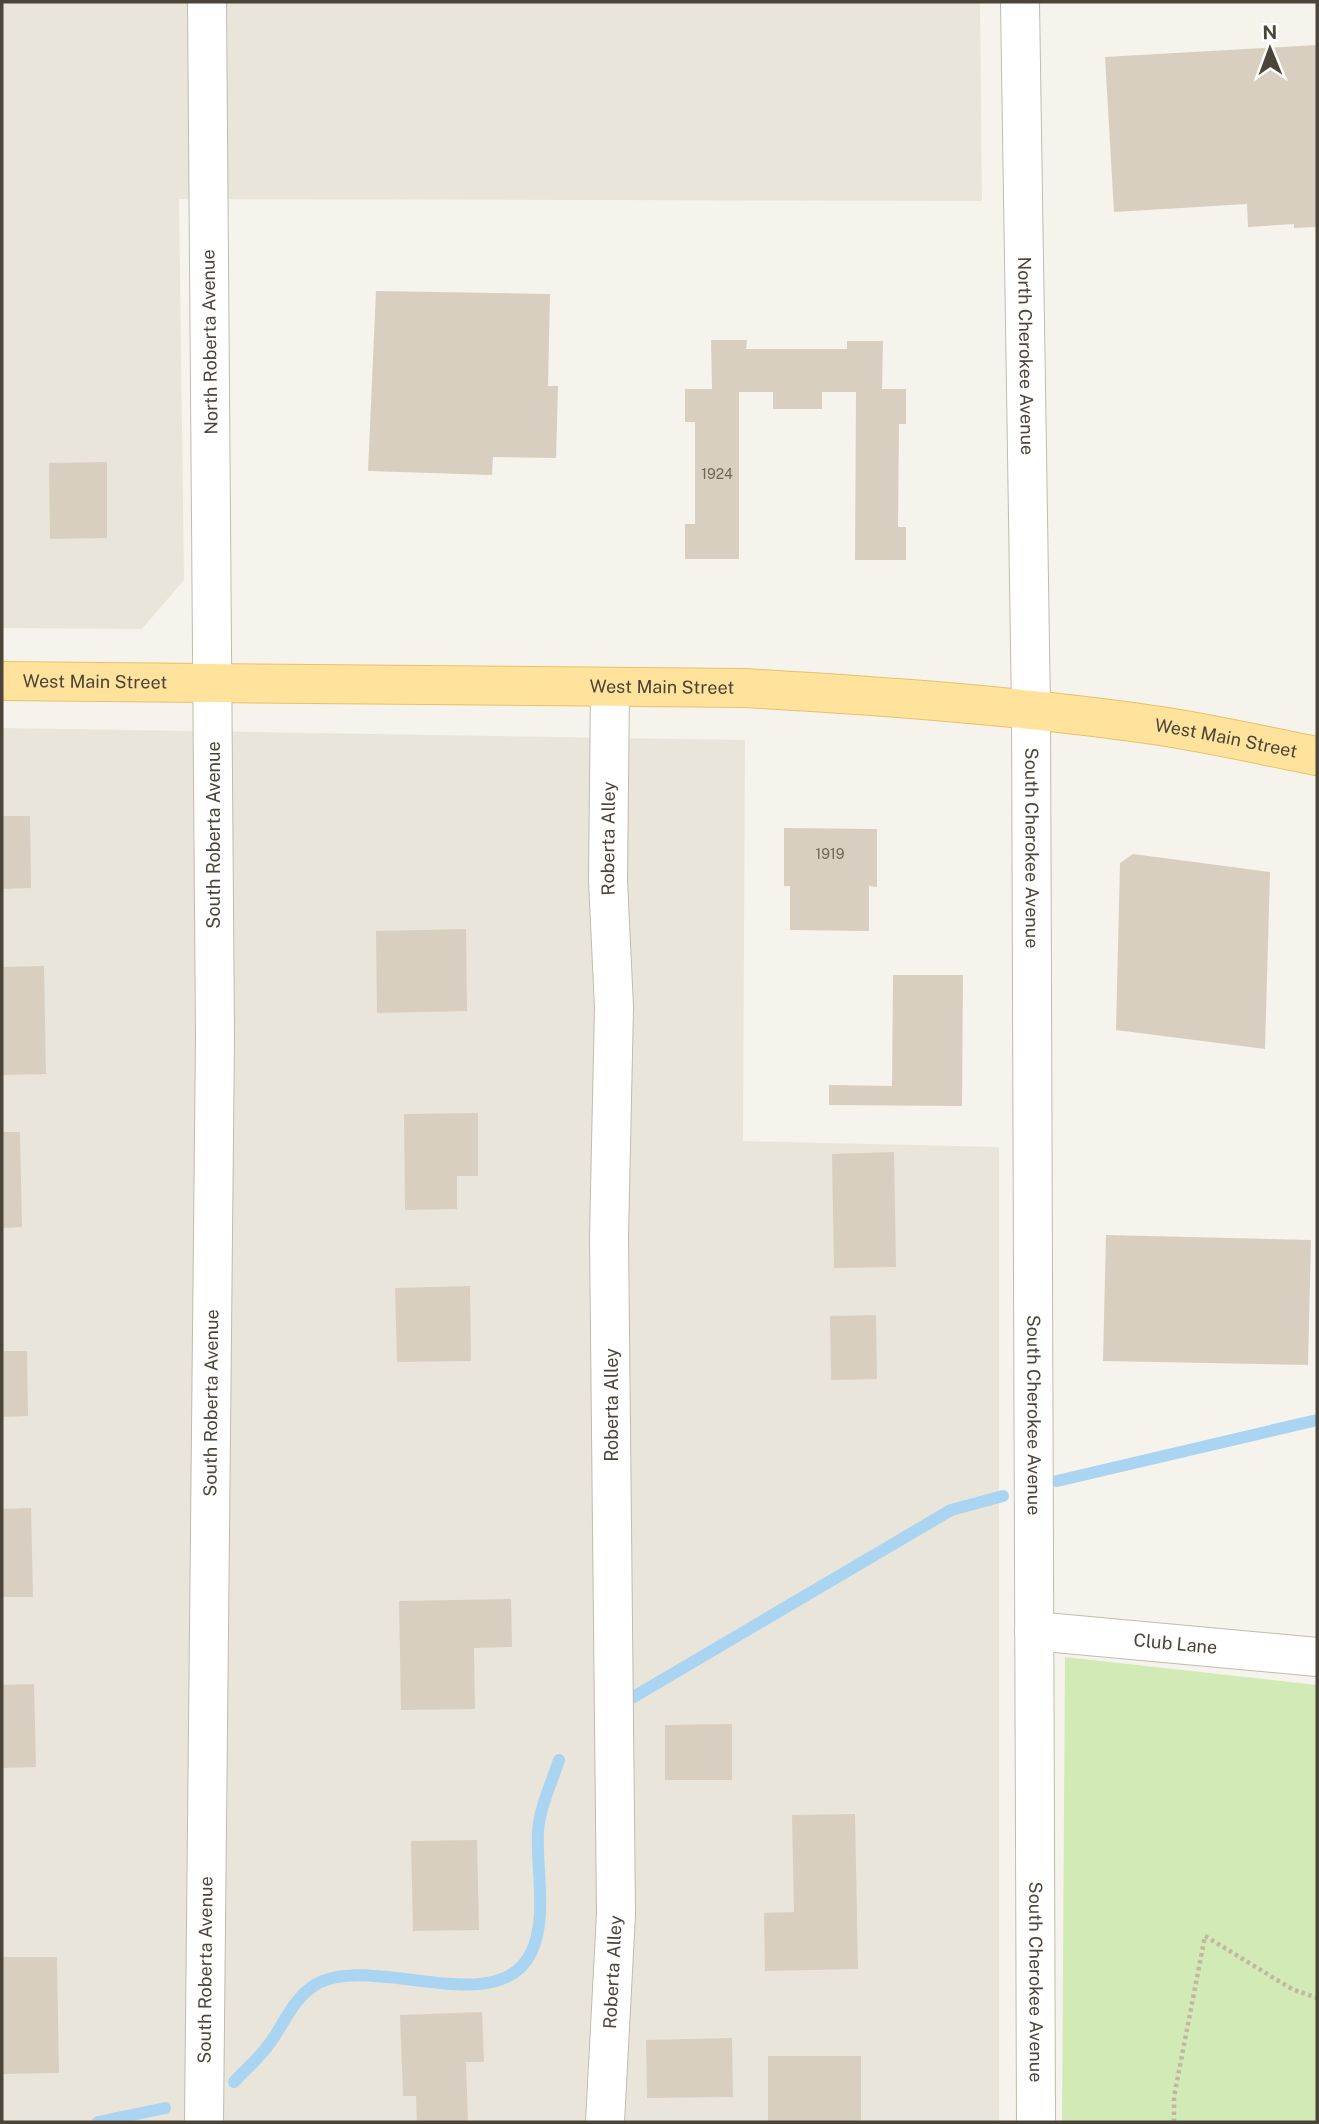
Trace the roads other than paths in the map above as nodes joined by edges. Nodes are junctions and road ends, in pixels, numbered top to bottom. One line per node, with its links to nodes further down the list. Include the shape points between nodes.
1 (207, 2): 4 (street, North Roberta Avenue)
2 (1020, 2): 6 (street, North Cherokee Avenue)
3 (2, 681): 4 (main road, West Main Street)
4 (214, 682): 5 (main road, West Main Street); 10 (street, South Roberta Avenue, via 215,1065)
5 (610, 687): 6 (main road, West Main Street, via 758,689); 11 (street, Roberta Alley, via 608,881 614,1007 609,1237 616,1914)
6 (1031, 710): 7 (main road, West Main Street, via 1163,726); 8 (street, South Cherokee Avenue)
7 (1317, 756)
8 (1034, 1631): 9 (street, Club Lane); 12 (street, South Cherokee Avenue)
9 (1317, 1657)
10 (204, 2122)
11 (605, 2122)
12 (1036, 2122)

